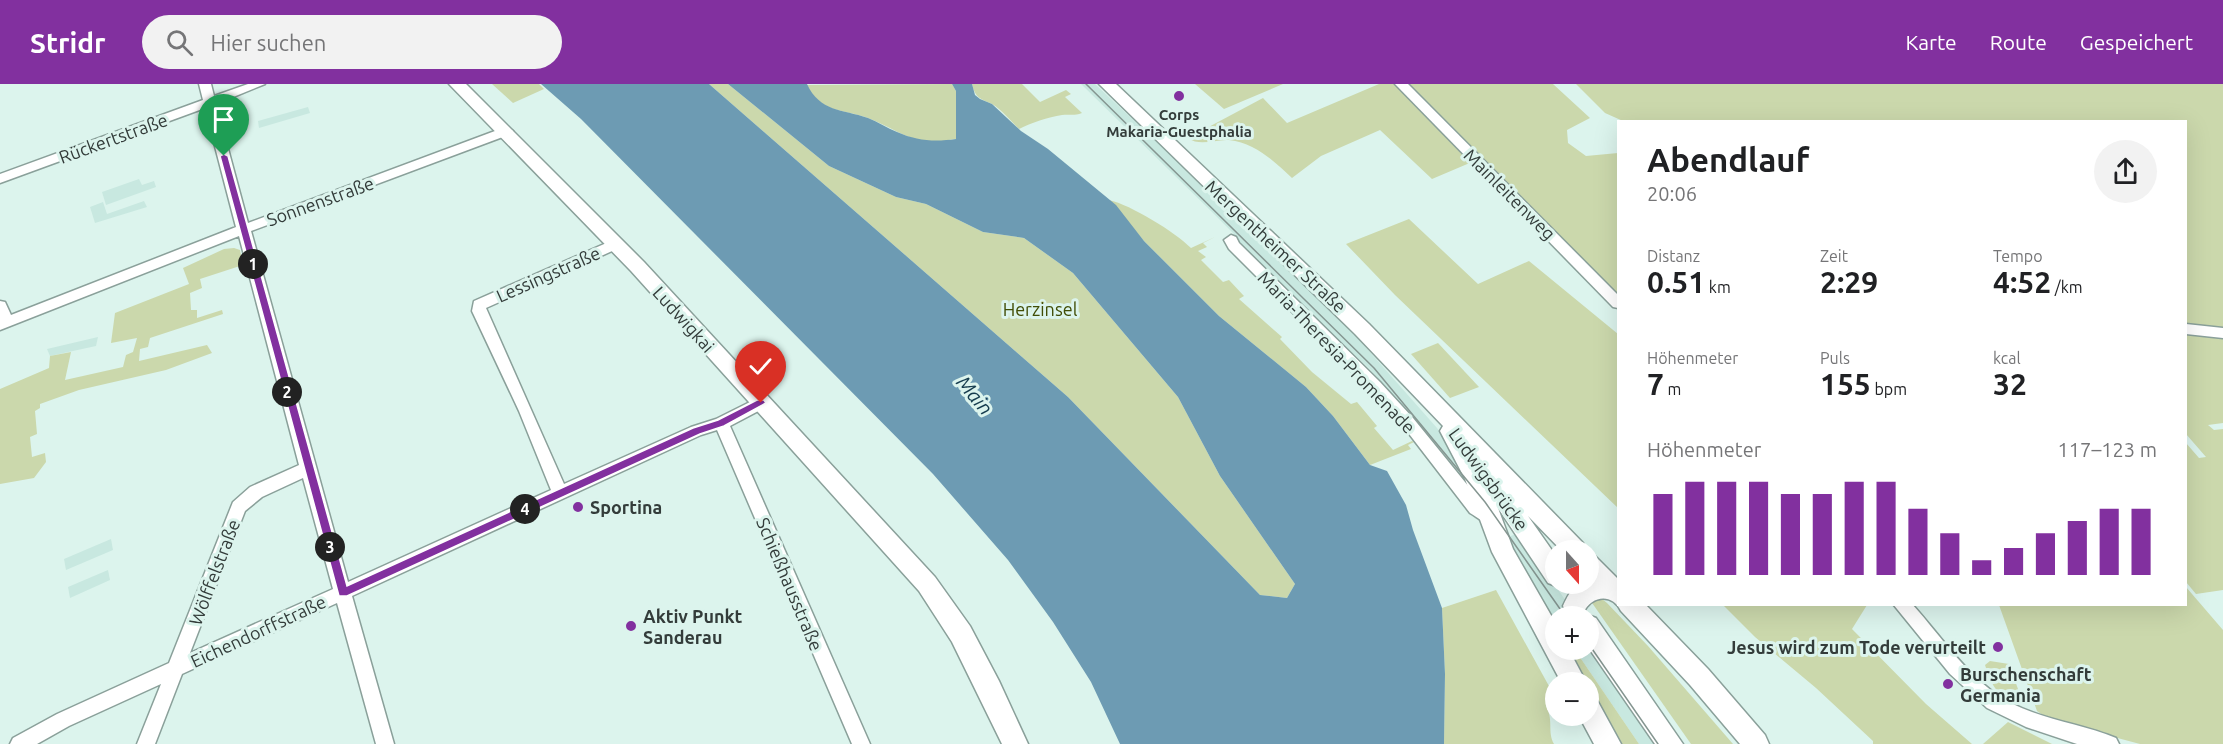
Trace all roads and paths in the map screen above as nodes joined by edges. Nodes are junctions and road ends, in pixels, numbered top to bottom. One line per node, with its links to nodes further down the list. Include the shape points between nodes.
1 (205, 84): 6 (street)
2 (259, 84): 6 (street, Rückertstraße)
3 (456, 84): 7 (main road, Ludwigkai)
4 (1107, 84): 18 (main road, Mergentheimer Straße, via 1346,312)
5 (1401, 84): 12 (street, Mainleitenweg)
6 (209, 103): 8 (street, Rückertstraße); 9 (street)
7 (507, 131): 9 (street, Sonnenstraße); 11 (main road, Ludwigkai)
8 (0, 179)
9 (244, 229): 14 (street, Sonnenstraße); 20 (street)
10 (1231, 240): 22 (street, Maria-Theresia-Promenade, via 1408,422 1476,508)
11 (616, 244): 17 (main road, Ludwigkai); 21 (street, Lessingstraße, via 479,305)
12 (1617, 302)
13 (0, 306): 14 (street)
14 (4, 323)
15 (2187, 329): 16 (street)
16 (2223, 333)
17 (761, 403): 19 (street, Eichendorffstraße); 42 (main road, Ludwigkai, via 927,584 961,634)
18 (1440, 412): 22 (main road, Mergentheimer Straße, via 1476,479); 23 (main road, Ludwigsbrücke); 24 (main road, Mergentheimer Straße)
19 (721, 423): 21 (street, Eichendorffstraße); 41 (street, Schießhausstraße)
20 (308, 468): 28 (street); 36 (street, Wölffelstraße, via 256,492 239,507)
21 (560, 493): 28 (street, Eichendorffstraße)
22 (1491, 518): 23 (main road); 34 (main road, Mergentheimer Straße, via 1503,552)
23 (1518, 518): 24 (main road); 26 (main road, Ludwigsbrücke)
24 (1558, 533): 25 (main road, Mergentheimer Straße)
25 (1565, 540)
26 (1545, 559)
27 (1599, 575): 29 (main road)
28 (343, 593): 36 (street, Eichendorffstraße); 40 (street)
29 (1617, 593)
30 (1617, 595): 31 (main road, via 1588,590 1577,598)
31 (1579, 606)
32 (1630, 606): 45 (main road, via 1699,677)
33 (1906, 610): 46 (street, via 1975,688 1994,703)
34 (1545, 629)
35 (1599, 641): 44 (main road)
36 (176, 669): 38 (street, Eichendorffstraße); 39 (street, Wölffelstraße)
37 (1598, 726): 43 (main road)
38 (20, 744)
39 (146, 744)
40 (385, 744)
41 (861, 744)
42 (1015, 744)
43 (1608, 744)
44 (1670, 744)
45 (1756, 744)
46 (2110, 744)

